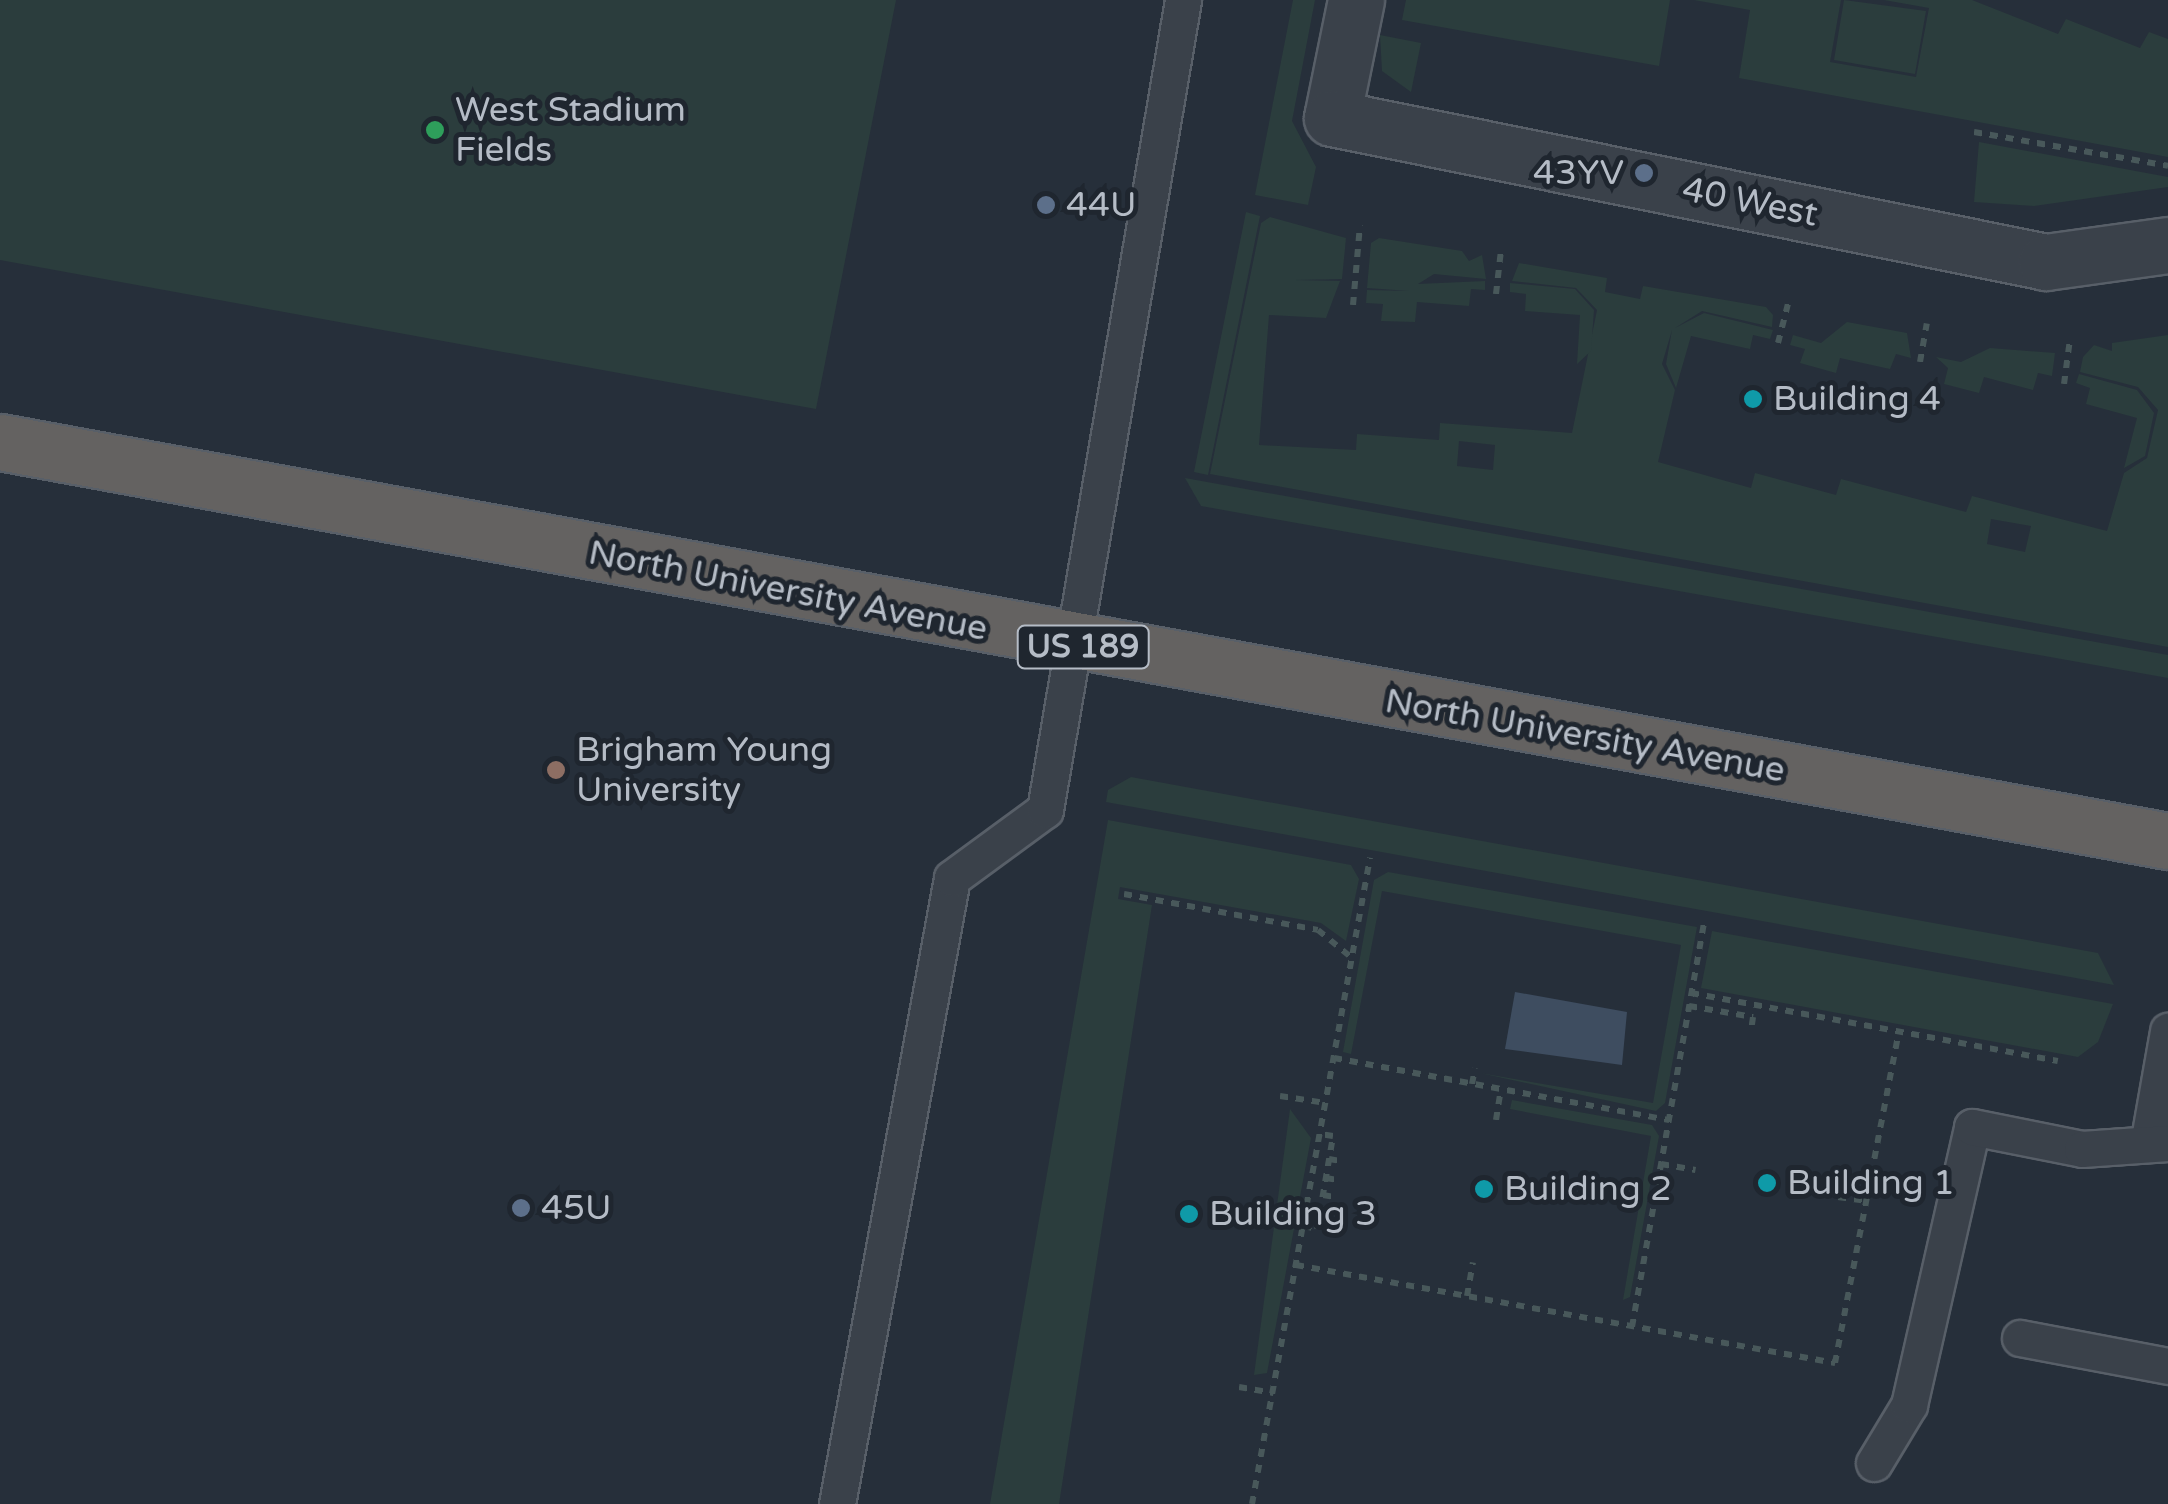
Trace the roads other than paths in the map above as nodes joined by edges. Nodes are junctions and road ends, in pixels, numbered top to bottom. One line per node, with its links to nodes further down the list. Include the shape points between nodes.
1 (1183, 0): 5 (lane)
2 (1356, 0): 3 (street, 40 West, via 1332,118 2046,262)
3 (2168, 245)
4 (0, 442): 5 (highway, North University Avenue / US 189)
5 (1072, 645): 6 (highway, North University Avenue / US 189); 12 (lane, via 1045,810 952,878)
6 (2168, 840)
7 (2168, 1031): 8 (lane)
8 (2158, 1141): 11 (lane, via 2082,1149 1972,1127 1909,1405)
9 (2020, 1338): 10 (lane)
10 (2168, 1366)
11 (1874, 1463)
12 (838, 1504)

